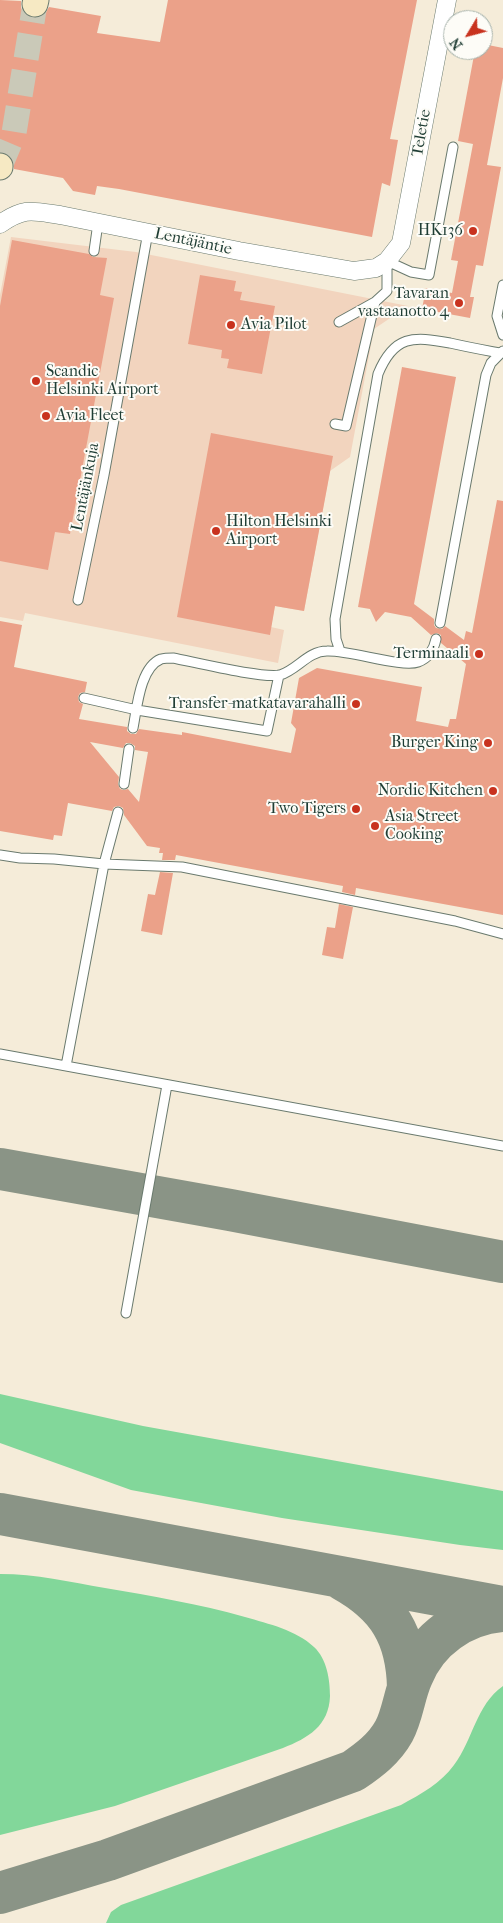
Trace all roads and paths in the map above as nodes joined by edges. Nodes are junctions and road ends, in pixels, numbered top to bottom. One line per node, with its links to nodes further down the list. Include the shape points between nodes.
1 (446, 0): 7 (street, Teletie, via 405,227 401,243)
2 (453, 146): 7 (lane, via 429,275 411,272)
3 (98, 223): 4 (street, Lentäjäntie, via 30,211 15,213); 5 (street, Lentäjäntie); 6 (lane)
4 (0, 224)
5 (148, 232): 7 (street, Lentäjäntie, via 354,271 376,268); 14 (lane, Lentäjänkuja)
6 (94, 252)
7 (386, 261): 9 (lane, via 387,291)
8 (503, 285): 11 (lane, via 497,316)
9 (375, 302): 10 (lane); 13 (lane, via 346,426)
10 (339, 322)
11 (503, 335)
12 (502, 352): 15 (lane, via 491,363 486,375); 17 (lane, via 424,338 399,344 384,361 378,374 335,620)
13 (335, 424)
14 (78, 600)
15 (440, 623)
16 (436, 639): 17 (lane, via 427,657 417,663)
17 (340, 651): 18 (lane, via 324,651 311,656)
18 (279, 675): 20 (lane, via 256,674 174,658 162,659 145,675); 20 (lane, via 267,731)
19 (84, 698): 20 (lane)
20 (137, 710): 21 (lane)
21 (133, 728)
22 (129, 749): 23 (lane)
23 (124, 784)
24 (118, 812): 26 (lane)
25 (0, 854): 26 (lane)
26 (104, 864): 27 (lane, via 182,867 455,921); 29 (lane)
27 (503, 934)
28 (0, 1054): 29 (lane)
29 (66, 1066): 30 (lane)
30 (167, 1085): 31 (lane); 32 (lane)
31 (503, 1146)
32 (126, 1313)

